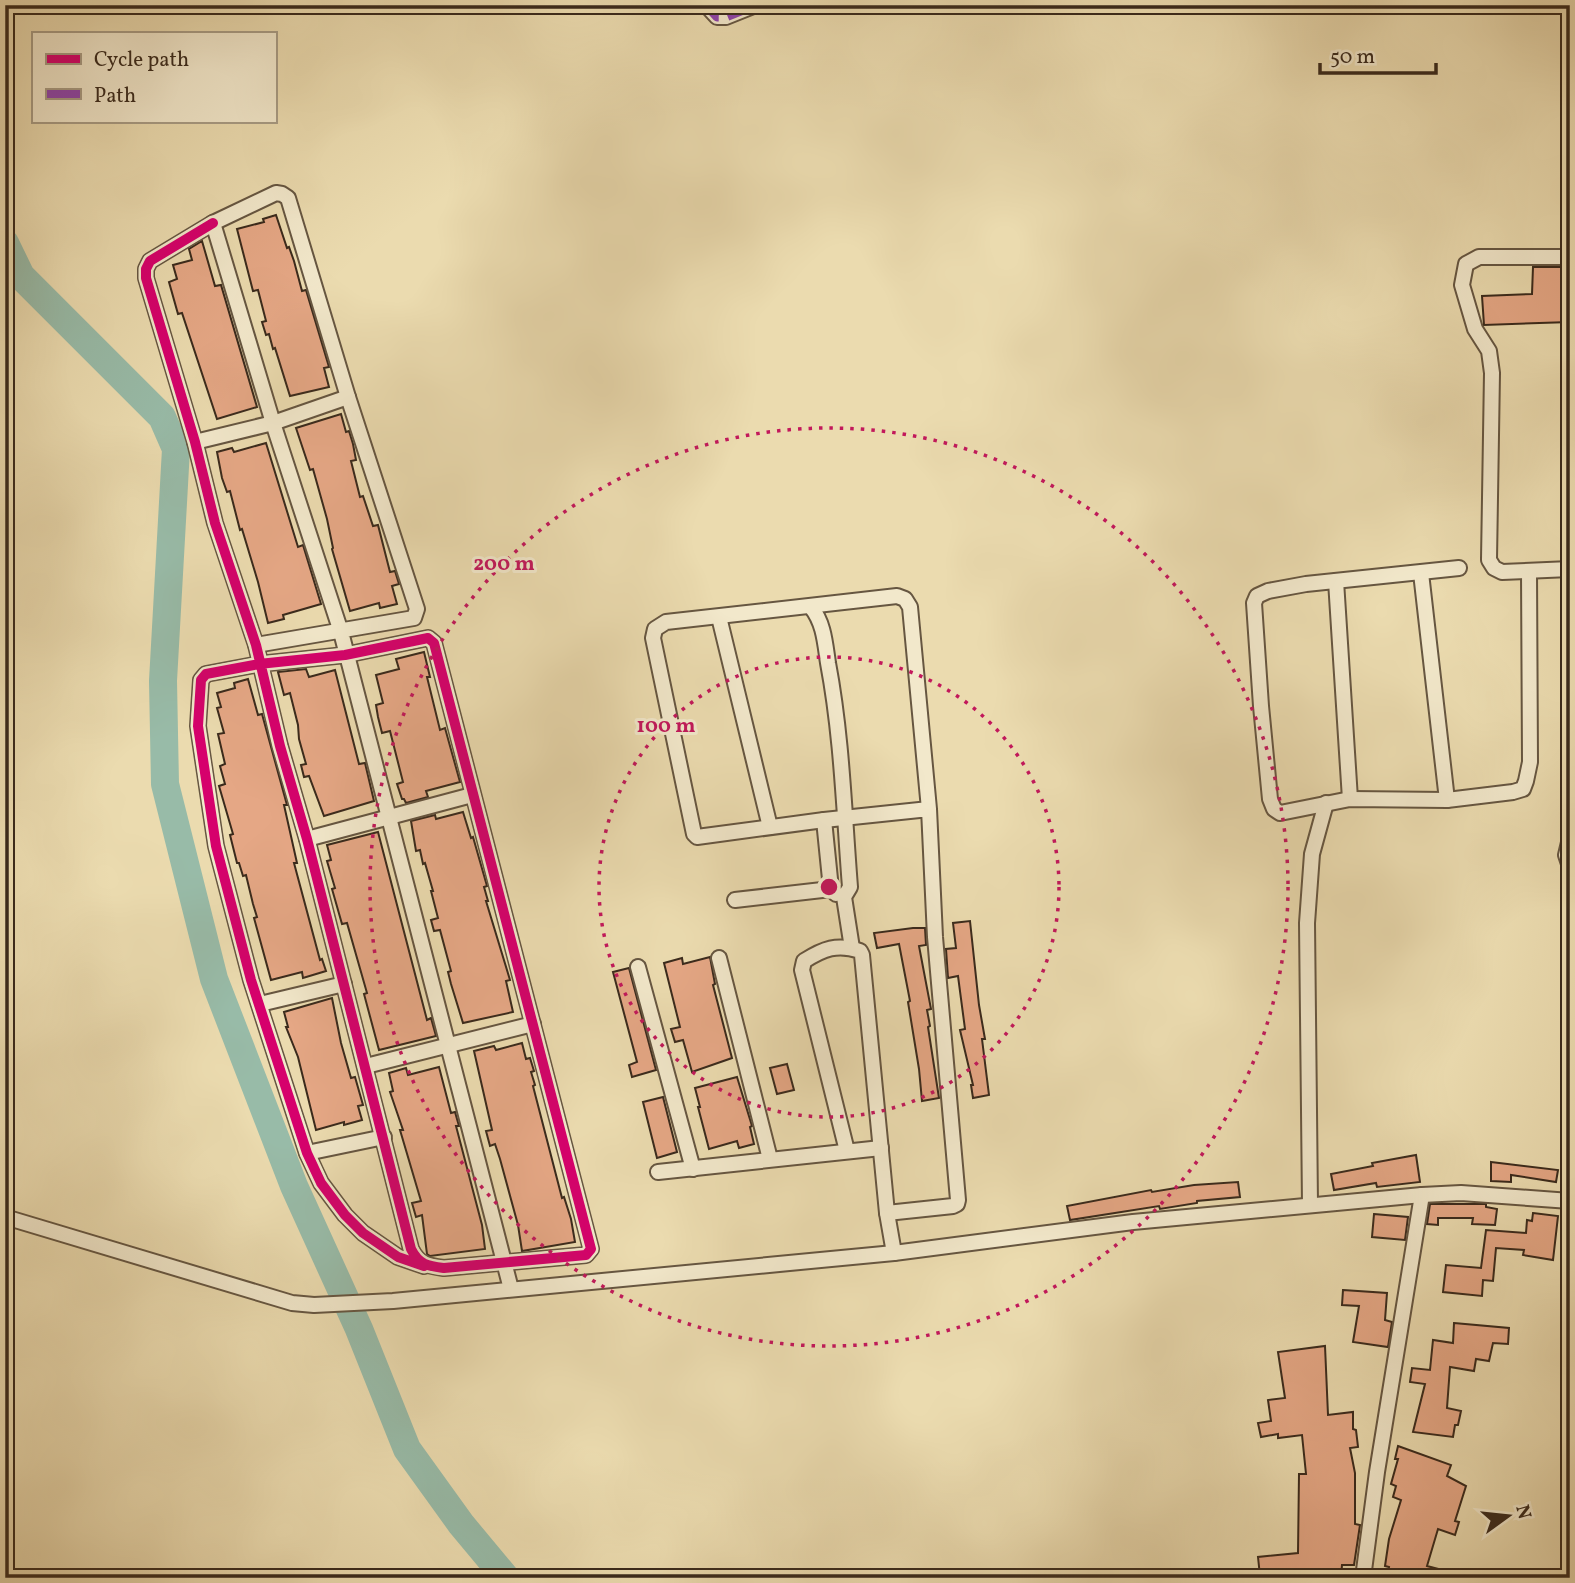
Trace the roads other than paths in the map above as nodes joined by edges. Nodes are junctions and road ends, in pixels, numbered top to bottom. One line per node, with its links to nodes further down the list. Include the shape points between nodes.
1 (706, 5): 2 (street, via 717,17)
2 (756, 5)
3 (213, 223): 5 (street, via 276,192 288,198); 6 (street); 7 (street, via 150,261 146,270)
4 (1570, 257): 10 (street, via 1479,257 1466,264 1462,285 1475,328 1489,351 1492,373 1489,560 1502,572)
5 (348, 397): 6 (street); 15 (street, via 417,609 414,618)
6 (273, 423): 7 (street); 15 (street)
7 (195, 442): 16 (street, via 215,523)
8 (1459, 568): 11 (street)
9 (1570, 569): 10 (street)
10 (1529, 572): 21 (street, via 1527,781 1523,789 1513,792)
11 (1421, 573): 12 (street); 21 (street)
12 (1336, 581): 20 (street); 22 (street, via 1268,591 1254,603 1270,799 1280,813)
13 (811, 607): 14 (street); 23 (street, via 897,596 910,607); 25 (street, via 820,621 833,689)
14 (719, 617): 27 (street); 27 (street, via 666,622 655,629 653,638 694,834 702,838)
15 (341, 632): 16 (street); 17 (street)
16 (256, 645): 18 (street)
17 (345, 655): 18 (street); 19 (street, via 432,639); 24 (street)
18 (259, 664): 29 (street); 37 (street, via 203,676 198,726 216,846)
19 (472, 795): 24 (street); 38 (street)
20 (1350, 799): 21 (street); 22 (street)
21 (1447, 800)
22 (1326, 803): 50 (street, via 1312,854 1307,923)
23 (929, 809): 25 (street); 51 (street, via 958,1200 953,1206)
24 (389, 818): 29 (street); 39 (street)
25 (845, 818): 26 (street); 31 (street, via 849,887)
26 (824, 820): 27 (street); 31 (street)
27 (770, 827)
28 (1570, 838): 30 (street, via 1566,855)
29 (307, 839): 36 (street)
30 (1570, 867)
31 (838, 893): 32 (street); 33 (street)
32 (735, 900)
33 (852, 948): 42 (street, via 860,951 864,965); 43 (street, via 822,949 802,964)
34 (719, 958): 45 (street)
35 (638, 967): 46 (street)
36 (344, 984): 37 (street); 40 (street)
37 (260, 1004): 44 (street)
38 (533, 1024): 39 (street); 54 (street, via 591,1249 586,1255)
39 (449, 1045): 40 (street); 54 (street)
40 (366, 1066): 41 (street)
41 (384, 1138): 44 (street); 55 (street, via 411,1249)
42 (881, 1147): 43 (street); 51 (street)
43 (848, 1151): 45 (street)
44 (307, 1153): 55 (street, via 321,1184 363,1233 398,1257)
45 (770, 1159): 46 (street)
46 (693, 1169): 47 (street)
47 (658, 1172)
48 (1422, 1195): 49 (street, via 1461,1193); 50 (street); 57 (street)
49 (1570, 1201)
50 (1310, 1205): 53 (street)
51 (887, 1213): 53 (street)
52 (5, 1217): 56 (street, via 292,1303 393,1301)
53 (894, 1253): 56 (street)
54 (505, 1261): 55 (street); 56 (street)
55 (424, 1266)
56 (511, 1289)
57 (1363, 1578)

